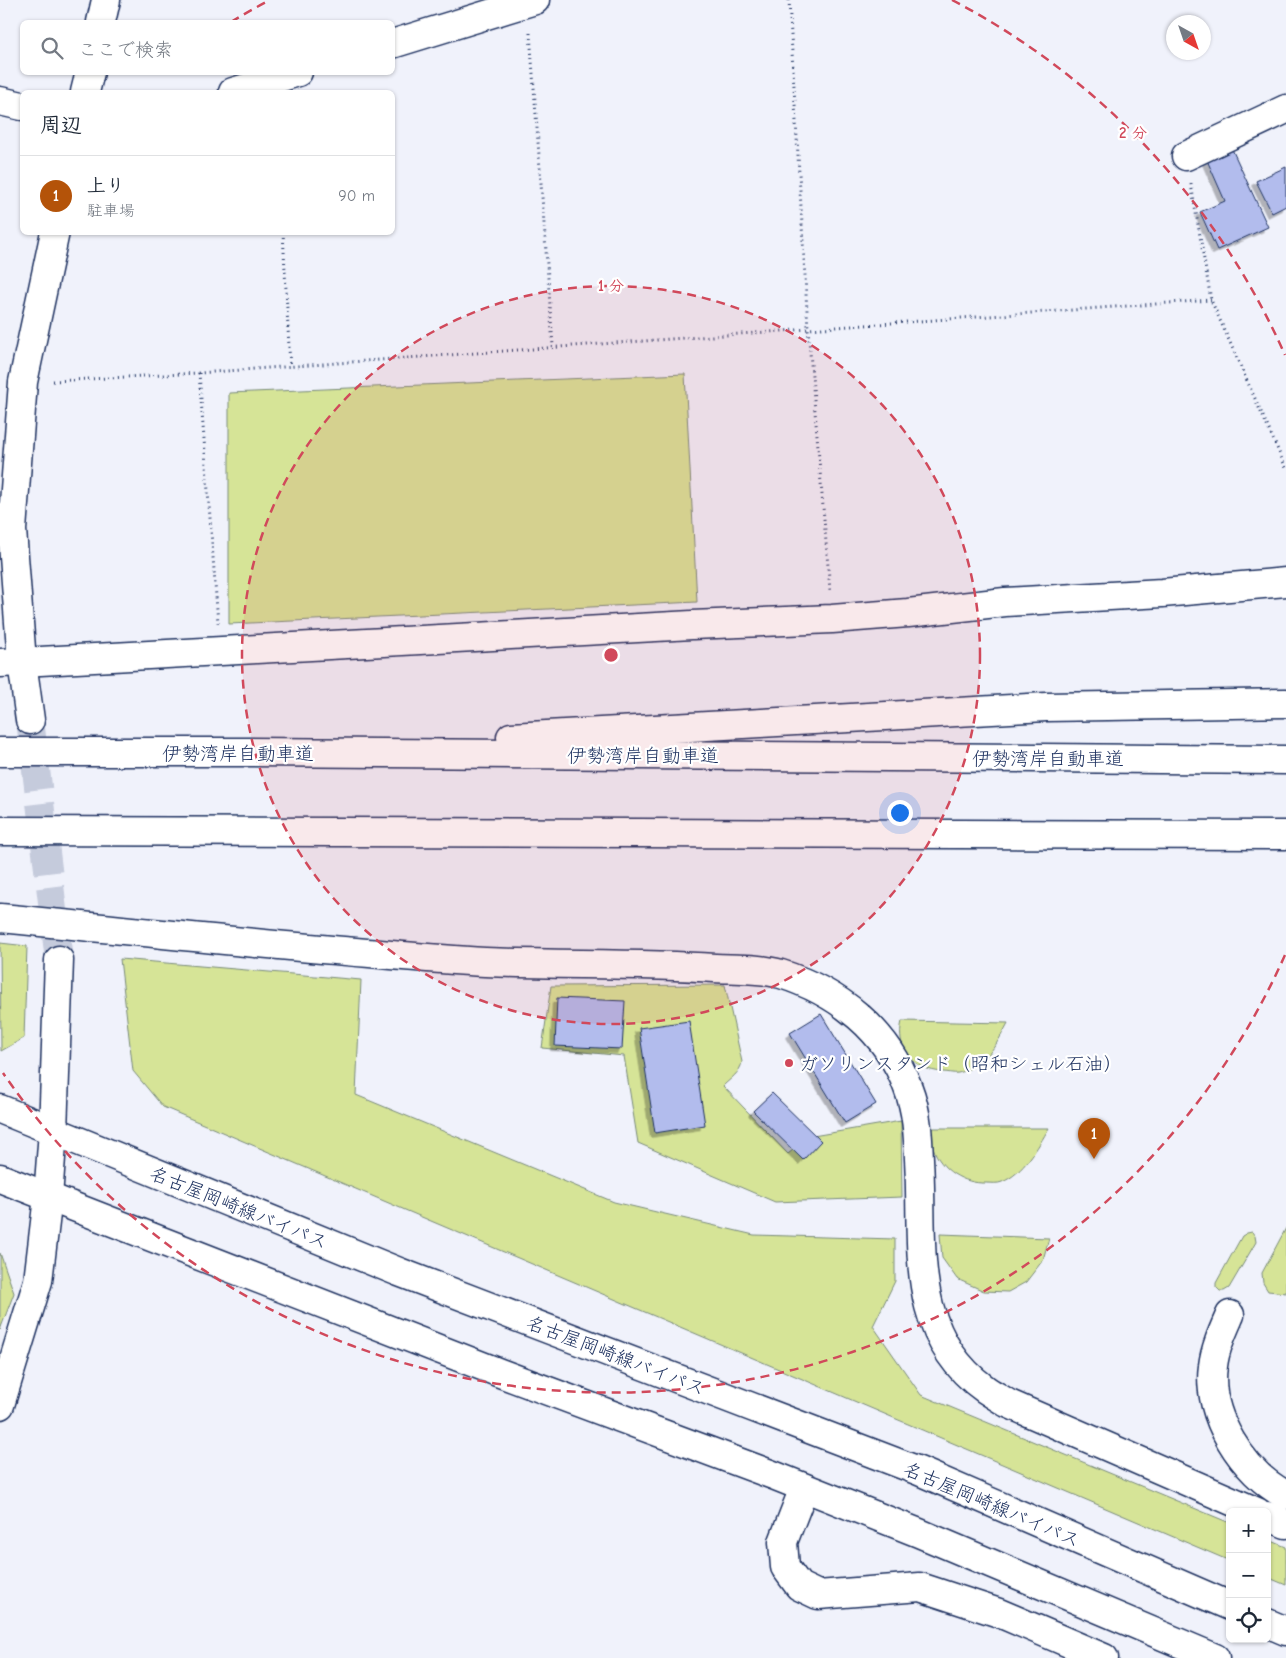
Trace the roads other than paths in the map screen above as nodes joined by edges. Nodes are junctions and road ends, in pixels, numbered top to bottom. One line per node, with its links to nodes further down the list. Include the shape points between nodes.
1 (106, 0): 3 (main road)
2 (531, 1): 4 (main road)
3 (101, 20)
4 (395, 43)
5 (89, 75): 7 (main road)
6 (288, 75): 8 (main road)
7 (86, 90)
8 (240, 90)
9 (0, 101): 10 (main road)
10 (20, 106)
11 (1286, 109): 12 (main road)
12 (1186, 156)
13 (54, 235): 15 (main road, via 23,382 12,530)
14 (1286, 582): 15 (main road, via 1005,602 832,619)
15 (11, 662): 17 (main road)
16 (1286, 703): 19 (main road, via 1046,707)
17 (30, 720)
18 (0, 752): 19 (main road, 伊勢湾岸自動車道)
19 (250, 752): 20 (main road, 伊勢湾岸自動車道)
20 (1286, 760)
21 (0, 831): 22 (main road)
22 (1286, 835)
23 (0, 918): 33 (main road, via 259,945 483,962 775,972 806,982 831,995 873,1030 903,1073 917,1125 922,1275 926,1300 946,1348 964,1370 983,1388 1007,1403)
24 (59, 960): 26 (main road)
25 (0, 1109): 26 (main road, 名古屋岡崎線バイパス)
26 (53, 1130): 28 (main road); 36 (main road, 名古屋岡崎線バイパス, via 400,1272 918,1471)
27 (0, 1178): 28 (main road)
28 (48, 1198): 30 (main road, via 38,1281); 31 (main road)
29 (1230, 1315): 32 (main road, via 1212,1366 1218,1414 1228,1438 1242,1458 1260,1477)
30 (0, 1405)
31 (804, 1488): 39 (main road, via 783,1542 785,1567 799,1586 818,1595 920,1587 999,1613); 40 (main road)
32 (1286, 1495)
33 (1248, 1508)
34 (1271, 1518): 35 (main road)
35 (1286, 1524)
36 (1226, 1604)
37 (1271, 1625): 38 (main road)
38 (1286, 1631)
39 (1104, 1658)
40 (1215, 1658)

